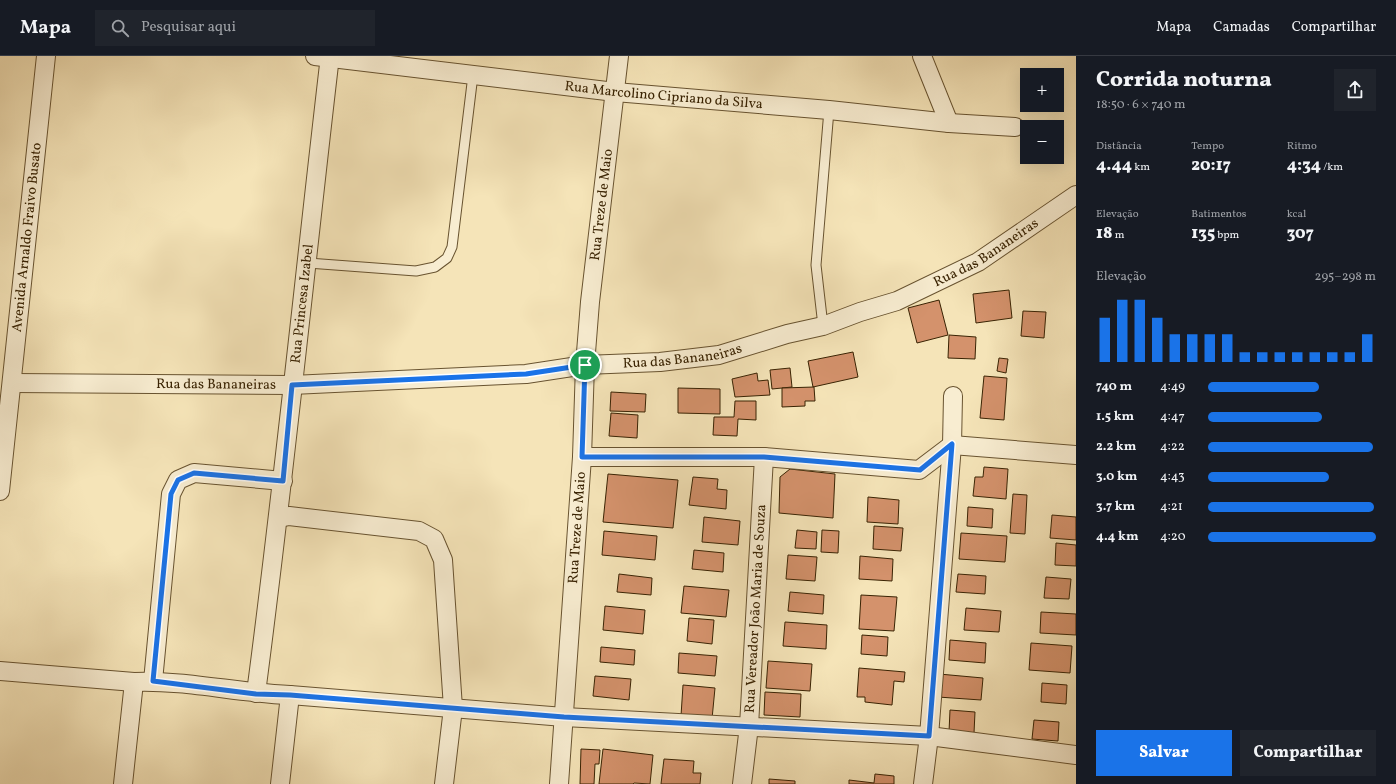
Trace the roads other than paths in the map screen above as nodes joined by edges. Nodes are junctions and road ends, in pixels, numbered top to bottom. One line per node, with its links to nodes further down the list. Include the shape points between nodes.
1 (46, 56): 14 (street, Avenida Arnaldo Fraivo Busato)
2 (619, 56): 6 (street, Rua Treze de Maio)
3 (922, 56): 8 (street)
4 (325, 57): 5 (street, Rua Marcolino Cipriano da Silva); 11 (street, Rua Princesa Izabel)
5 (473, 75): 6 (street, Rua Marcolino Cipriano da Silva); 11 (lane, via 452,247 447,258 435,267 416,271)
6 (615, 92): 7 (street, Rua Marcolino Cipriano da Silva); 13 (street, Rua Treze de Maio)
7 (829, 110): 8 (street, Rua Marcolino Cipriano da Silva); 12 (lane, via 816,265)
8 (949, 123): 9 (street, Rua Marcolino Cipriano da Silva)
9 (1015, 127)
10 (1076, 195): 12 (street, Rua das Bananeiras, via 978,262 897,301)
11 (308, 263): 15 (street, Rua Princesa Izabel)
12 (823, 326): 13 (street, Rua das Bananeiras, via 719,355 660,362)
13 (585, 365): 15 (street, Rua das Bananeiras, via 526,374); 19 (street, Rua Treze de Maio)
14 (13, 383): 15 (street, Rua das Bananeiras); 22 (street, Avenida Arnaldo Fraivo Busato)
15 (292, 385): 21 (street, Rua Princesa Izabel)
16 (952, 396): 17 (street)
17 (952, 444): 18 (street); 20 (street, via 920,470); 32 (street)
18 (1076, 455)
19 (582, 457): 20 (street); 30 (street, Rua Treze de Maio)
20 (764, 457): 31 (street, Rua Vereador João Maria de Souza)
21 (283, 481): 23 (street, Rua Princesa Izabel); 25 (street, via 194,473 178,480 171,494)
22 (0, 490)
23 (279, 518): 27 (street, Rua Princesa Izabel); 29 (street, via 289,516 418,531 434,539 443,560)
24 (0, 671): 26 (street)
25 (153, 681): 26 (street); 27 (street)
26 (134, 682): 34 (street)
27 (256, 694): 28 (street)
28 (290, 695): 29 (street); 35 (street)
29 (453, 708): 30 (street); 36 (street)
30 (564, 717): 31 (street); 37 (street, Rua Treze de Maio)
31 (748, 726): 32 (street); 38 (street, Rua Vereador João Maria de Souza)
32 (929, 736): 33 (street); 39 (street)
33 (1076, 755)
34 (123, 784)
35 (280, 784)
36 (444, 784)
37 (559, 784)
38 (742, 784)
39 (923, 784)

